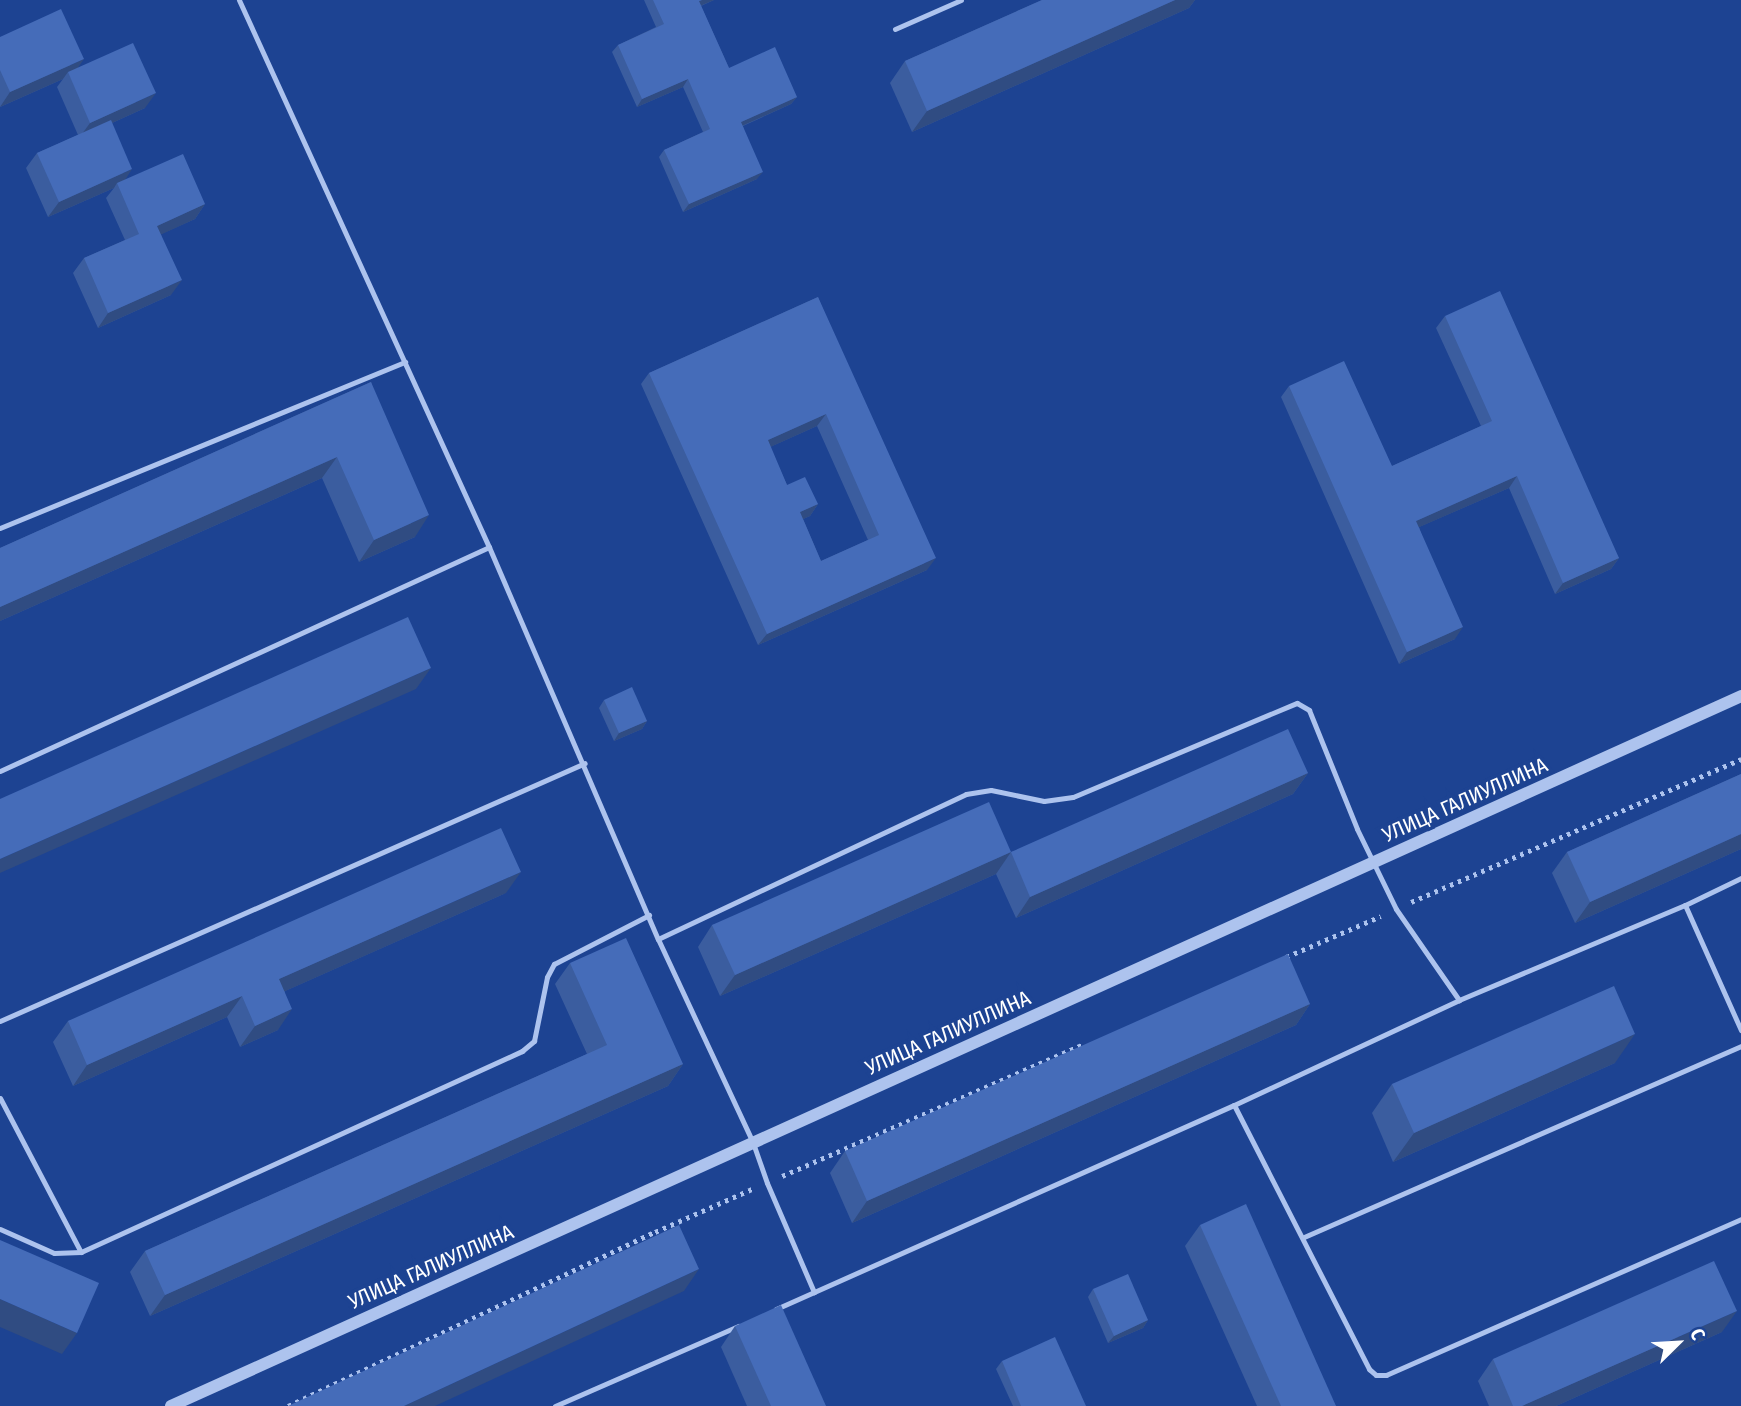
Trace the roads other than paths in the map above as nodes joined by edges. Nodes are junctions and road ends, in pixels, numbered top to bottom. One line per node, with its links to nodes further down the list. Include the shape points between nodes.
1 (239, 0): 4 (lane)
2 (961, 0): 3 (lane)
3 (895, 29)
4 (405, 362): 5 (lane); 6 (lane)
5 (0, 528)
6 (489, 547): 8 (lane); 9 (lane)
7 (1741, 696): 10 (street, УЛИЦА ГАЛИУЛЛИНА)
8 (585, 762): 13 (lane); 16 (lane)
9 (0, 771)
10 (1374, 862): 14 (lane, via 1309,710 1297,702 1073,797 1044,801 991,790 966,794); 15 (lane, via 1396,909); 21 (street, УЛИЦА ГАЛИУЛЛИНА)
11 (1741, 878): 12 (lane)
12 (1685, 905): 15 (lane); 17 (lane)
13 (649, 915): 14 (lane); 25 (lane, via 554,964 534,1041 522,1051)
14 (658, 939): 21 (lane)
15 (1459, 1000): 20 (lane)
16 (0, 1021)
17 (1741, 1031)
18 (1741, 1046): 24 (lane)
19 (0, 1098): 25 (lane)
20 (1234, 1105): 24 (lane); 26 (lane)
21 (753, 1143): 26 (lane); 29 (street, УЛИЦА ГАЛИУЛЛИНА)
22 (1741, 1219): 24 (lane, via 1381,1376 1369,1369)
23 (0, 1229): 25 (lane, via 54,1253)
24 (1304, 1237)
25 (81, 1252)
26 (814, 1292): 27 (lane)
27 (765, 1314)
28 (740, 1325): 30 (lane)
29 (171, 1406)
30 (555, 1406)

